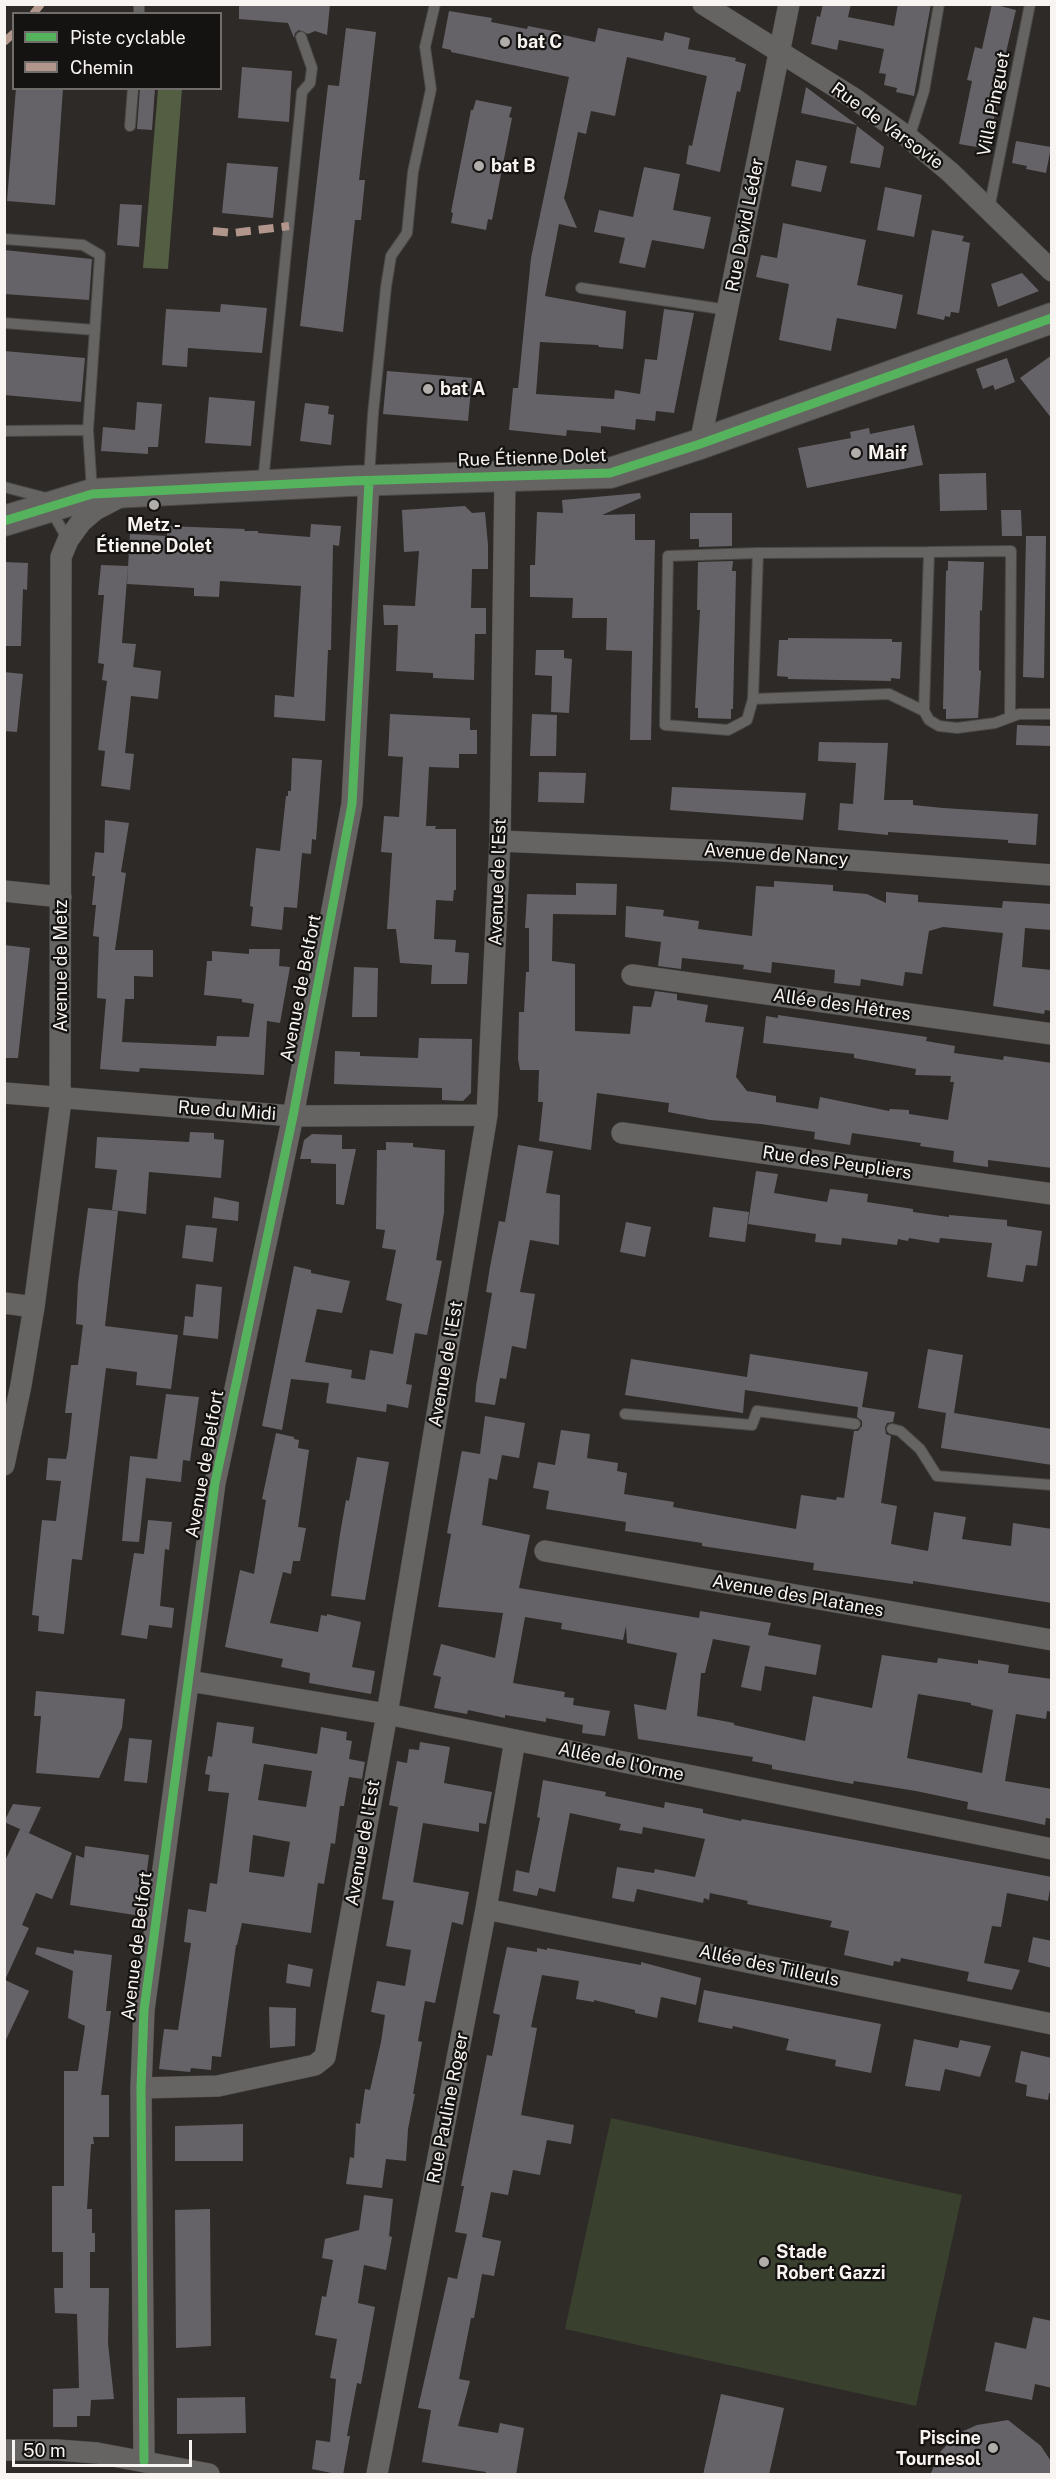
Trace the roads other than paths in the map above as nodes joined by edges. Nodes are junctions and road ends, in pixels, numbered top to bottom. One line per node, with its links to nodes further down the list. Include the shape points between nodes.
1 (435, 4): 23 (lane, via 425,47 431,89 413,172 407,233 391,256 386,287)
2 (703, 4): 7 (street, Rue de Varsovie)
3 (789, 4): 7 (street, Rue David Léder)
4 (939, 4): 10 (lane, via 924,91)
5 (1030, 4): 11 (lane, Villa Pinguet)
6 (301, 37): 24 (lane, via 312,68 310,83 302,92)
7 (779, 52): 10 (street, Rue de Varsovie); 15 (street, Rue David Léder)
8 (133, 90): 9 (lane)
9 (130, 126)
10 (909, 138): 11 (street, Rue de Varsovie)
11 (989, 209): 13 (street, Rue de Varsovie)
12 (4, 239): 18 (lane, via 83,245 100,255)
13 (1052, 271)
14 (581, 288): 15 (lane)
15 (728, 309): 21 (street, Rue David Léder)
16 (1052, 318): 21 (street, Rue Étienne Dolet)
17 (4, 323): 18 (lane)
18 (95, 330): 19 (lane)
19 (88, 430): 20 (lane); 26 (lane)
20 (4, 431)
21 (700, 444): 22 (street, Rue Étienne Dolet, via 610,473)
22 (506, 476): 23 (street, Rue Étienne Dolet); 37 (street, Avenue de l'Est)
23 (369, 481): 24 (street, Rue Étienne Dolet); 46 (street, Avenue de Belfort, via 352,804)
24 (262, 486): 27 (street, Rue Étienne Dolet)
25 (4, 487): 28 (lane)
26 (92, 494): 27 (street, Rue Étienne Dolet); 28 (street, Rue Étienne Dolet)
27 (126, 494): 30 (street, Avenue de Metz, via 95,510)
28 (52, 506): 29 (street, Rue Étienne Dolet); 30 (lane)
29 (6, 525)
30 (68, 540): 40 (street, Avenue de Metz, via 62,557)
31 (929, 552): 32 (lane); 34 (lane); 36 (lane, via 1011,551)
32 (758, 553): 33 (lane); 33 (lane, via 668,556 665,725 728,730 747,720)
33 (753, 699): 34 (lane, via 889,694)
34 (924, 711): 36 (lane, via 939,726 957,728 996,723)
35 (1052, 714): 36 (lane)
36 (1010, 716)
37 (500, 841): 38 (street, Avenue de Nancy, via 724,851); 45 (street, Avenue de l'Est)
38 (1052, 875)
39 (4, 891): 40 (street)
40 (61, 897): 44 (street, Avenue de Metz)
41 (632, 975): 42 (street, Allée des Hêtres)
42 (1052, 1034)
43 (4, 1093): 44 (street, Rue du Midi)
44 (60, 1099): 46 (street, Rue du Midi); 50 (street, Avenue de Metz)
45 (487, 1115): 46 (street, Rue du Midi); 59 (street, Avenue de l'Est)
46 (293, 1116): 58 (street, Avenue de Belfort, via 215,1483)
47 (622, 1133): 48 (street, Rue des Peupliers)
48 (1052, 1194)
49 (4, 1303): 50 (street)
50 (34, 1307): 54 (street, Avenue de Metz)
51 (624, 1414): 52 (lane, via 752,1425 757,1411)
52 (855, 1425)
53 (892, 1429): 55 (lane, via 900,1431 920,1449 937,1476)
54 (4, 1465)
55 (1052, 1485)
56 (545, 1551): 57 (street, Avenue des Platanes)
57 (1052, 1640)
58 (189, 1681): 59 (street, Allée de l'Orme); 64 (street, Avenue de Belfort, via 144,2010)
59 (387, 1714): 60 (street, Allée de l'Orme); 64 (street, Avenue de l'Est, via 325,2057 315,2065 218,2086)
60 (515, 1740): 61 (street, Allée de l'Orme); 62 (street, Rue Pauline Roger)
61 (1052, 1850)
62 (486, 1909): 63 (street, Allée des Tilleuls); 68 (street, Rue Pauline Roger)
63 (1052, 2024)
64 (141, 2088): 66 (street, Avenue de Belfort)
65 (4, 2450): 66 (street, via 67,2451)
66 (144, 2461): 67 (street)
67 (208, 2475)
68 (377, 2475)

